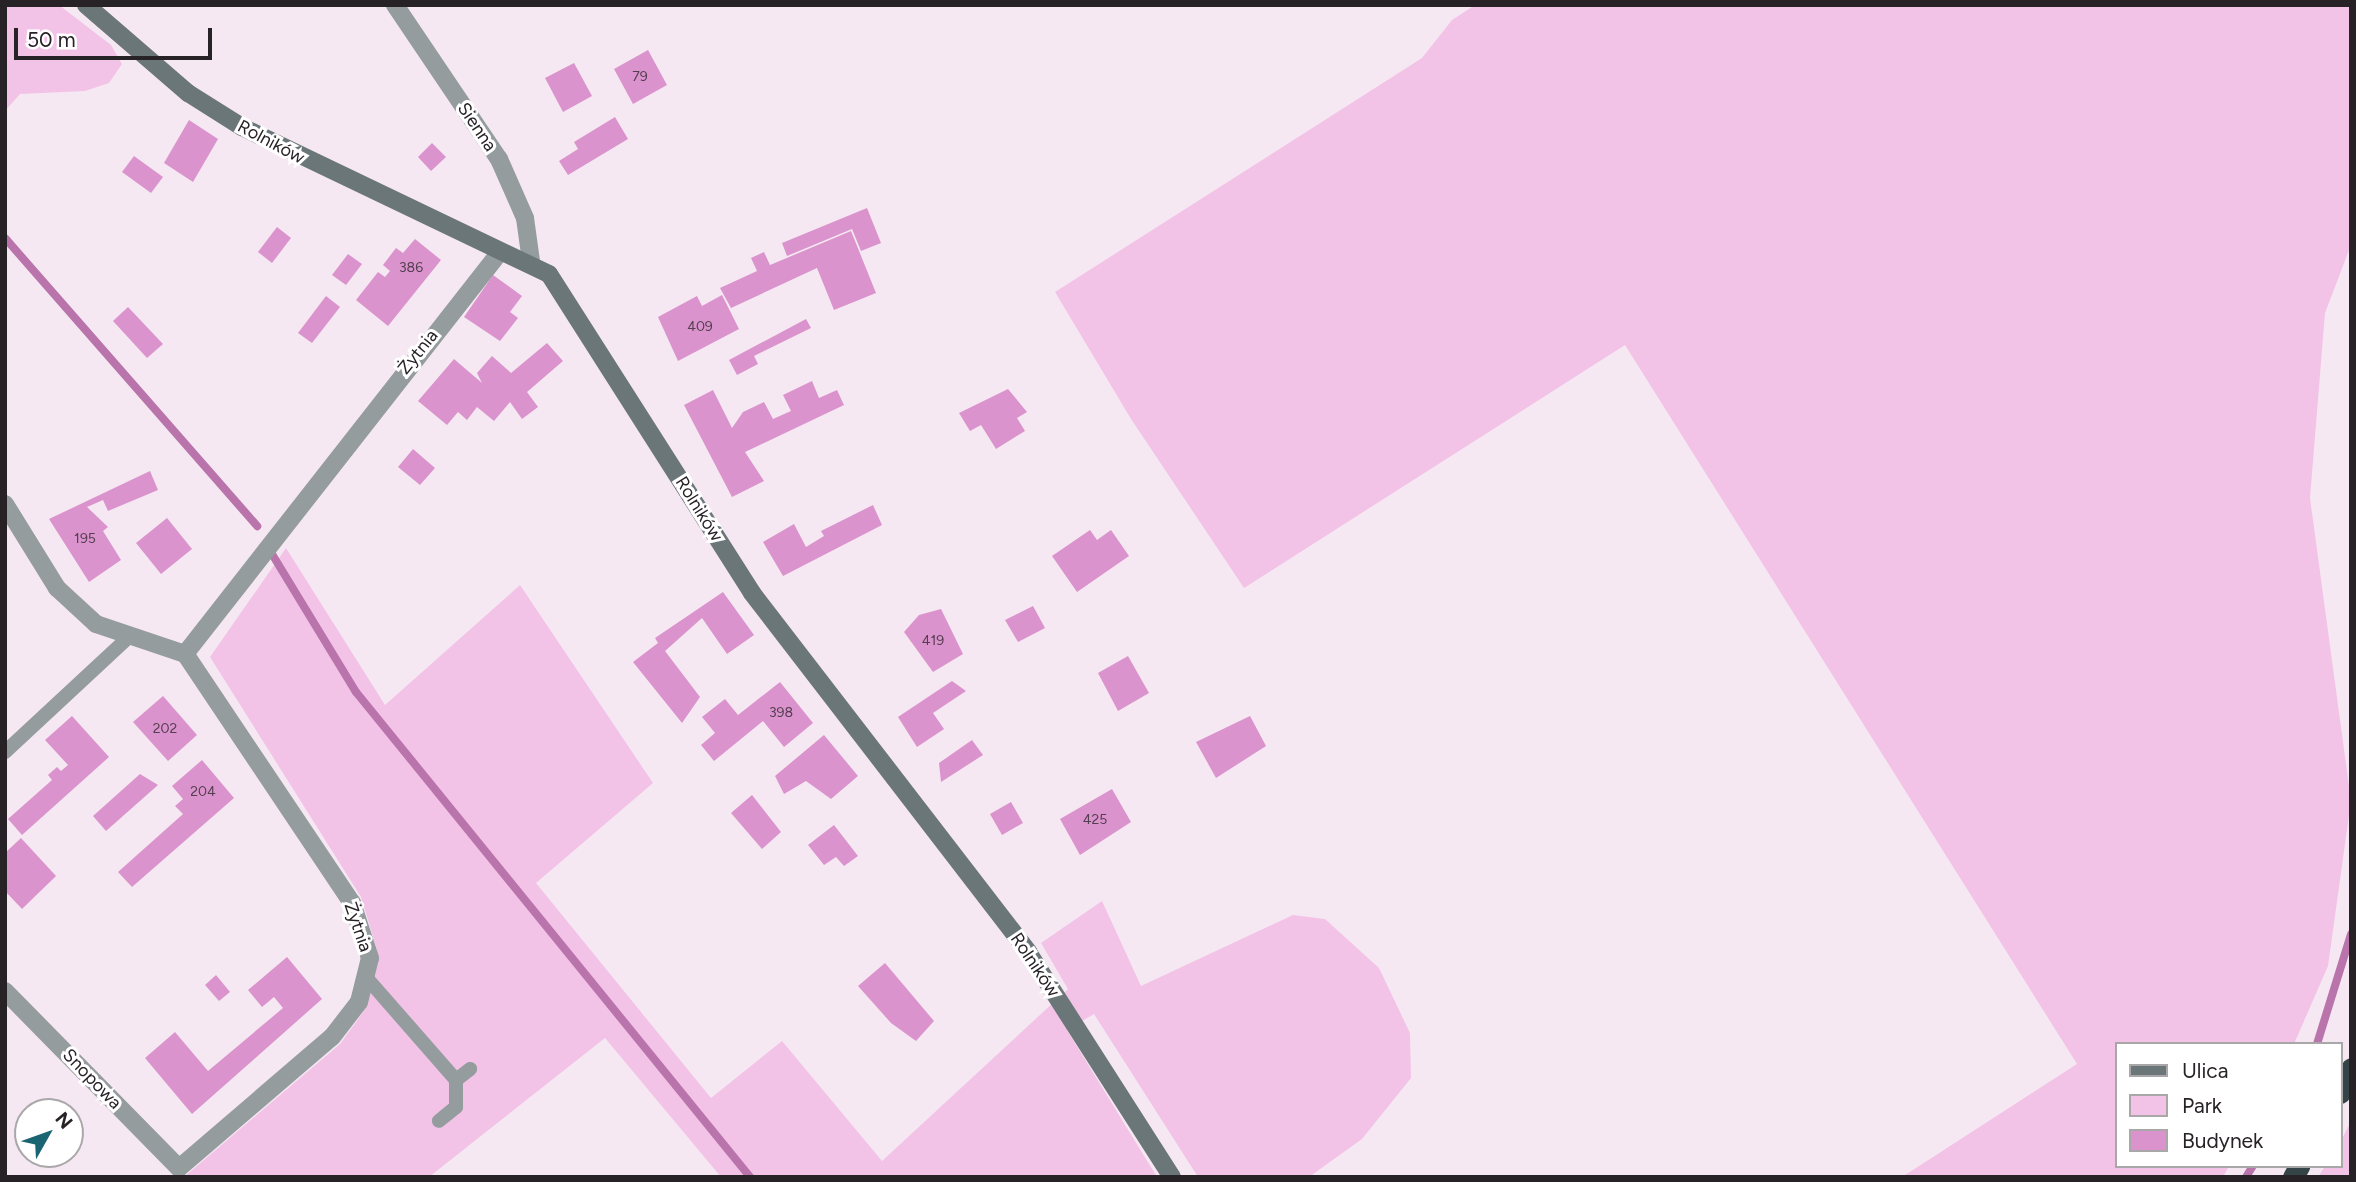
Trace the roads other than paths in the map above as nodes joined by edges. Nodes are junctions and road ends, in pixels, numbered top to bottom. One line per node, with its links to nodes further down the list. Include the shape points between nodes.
1 (86, 5): 3 (street, Rolników, via 188,93 242,127)
2 (395, 5): 4 (street, Sienna, via 499,159 525,218)
3 (500, 252): 4 (street, Rolników); 7 (street, Żytnia)
4 (531, 261): 17 (street, Rolników, via 566,293 752,593 1028,952)
5 (5, 504): 6 (street, via 57,589 96,624)
6 (130, 636): 7 (street); 8 (lane)
7 (185, 654): 9 (street, Żytnia, via 352,903 370,958)
8 (5, 752)
9 (366, 976): 13 (lane); 16 (street, Żytnia, via 359,1002 332,1037)
10 (5, 991): 16 (street, Snopowa)
11 (2351, 1068): 14 (highway)
12 (470, 1069): 13 (lane)
13 (456, 1080): 15 (lane, via 456,1107)
14 (2342, 1088)
15 (439, 1121)
16 (183, 1172)
17 (1172, 1177)

